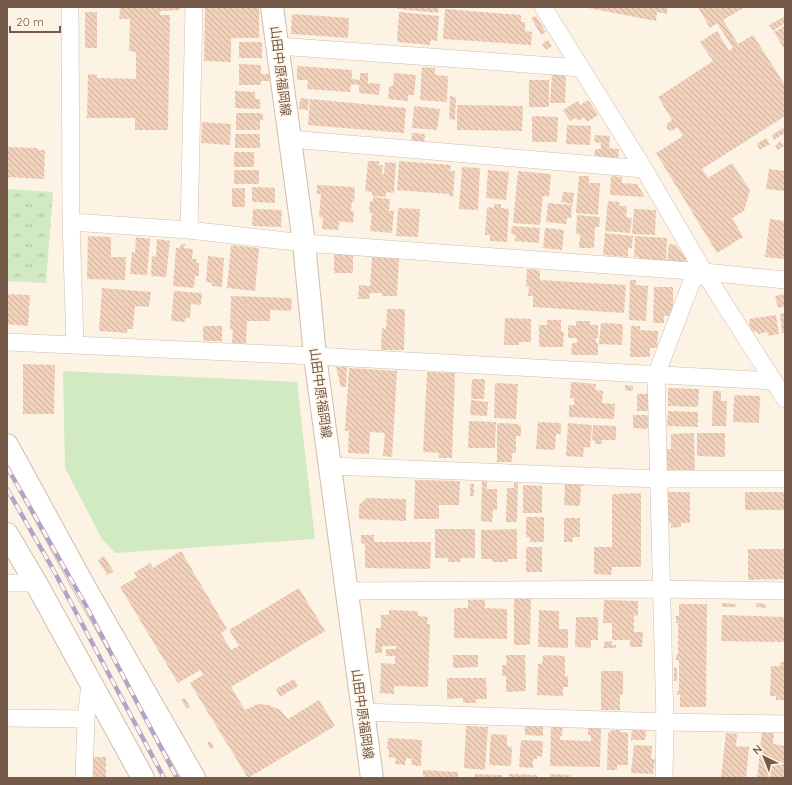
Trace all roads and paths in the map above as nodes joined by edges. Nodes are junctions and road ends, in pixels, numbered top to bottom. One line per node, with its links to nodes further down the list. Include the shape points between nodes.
1 (70, 7): 9 (street)
2 (194, 7): 10 (street)
3 (272, 7): 5 (main road, 山田中原福岡線)
4 (543, 7): 6 (street)
5 (278, 46): 6 (street); 7 (main road, 山田中原福岡線)
6 (581, 68): 8 (street)
7 (290, 139): 8 (street); 11 (main road, 山田中原福岡線)
8 (644, 169): 12 (street)
9 (72, 222): 10 (street); 15 (street)
10 (188, 230): 11 (street)
11 (304, 243): 12 (street); 16 (main road, 山田中原福岡線)
12 (704, 272): 13 (street); 17 (street, via 692,281); 18 (street)
13 (785, 280)
14 (7, 342): 15 (street)
15 (75, 346): 16 (street)
16 (316, 356): 17 (street); 21 (main road, 山田中原福岡線)
17 (656, 375): 18 (street); 22 (street)
18 (774, 381): 19 (street)
19 (785, 399)
20 (7, 445): 38 (main road, via 85,588)
21 (331, 466): 22 (street); 28 (main road, 山田中原福岡線)
22 (659, 479): 23 (street); 27 (street)
23 (785, 479)
24 (7, 534): 26 (main road)
25 (7, 583): 26 (street)
26 (36, 583): 30 (main road)
27 (662, 589): 28 (street); 29 (street); 34 (street)
28 (346, 591): 31 (main road, 山田中原福岡線)
29 (785, 591)
30 (90, 684): 33 (street); 37 (main road)
31 (362, 712): 34 (street); 39 (main road, 山田中原福岡線)
32 (7, 718): 33 (street)
33 (86, 720): 36 (street)
34 (665, 722): 35 (street); 40 (street)
35 (785, 724)
36 (84, 778)
37 (143, 778)
38 (194, 778)
39 (372, 778)
40 (664, 778)

